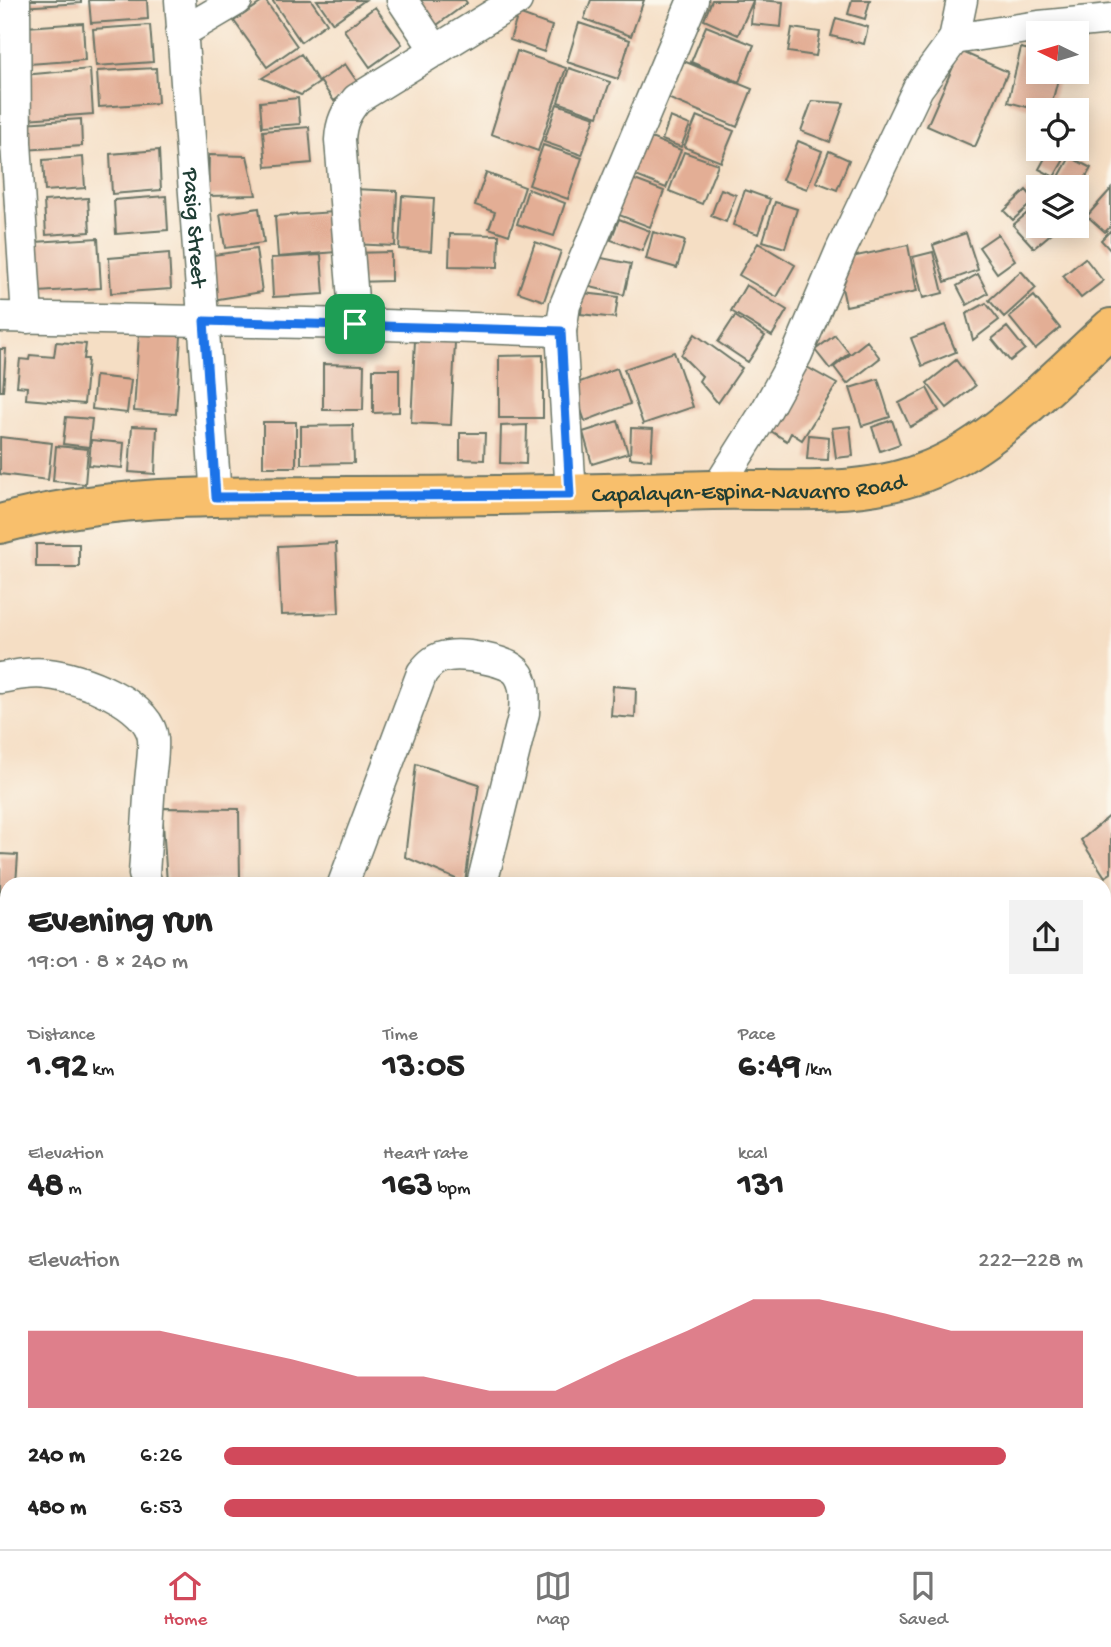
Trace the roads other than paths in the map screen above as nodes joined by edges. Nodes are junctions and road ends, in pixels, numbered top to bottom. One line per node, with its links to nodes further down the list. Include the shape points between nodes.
1 (15, 0): 12 (street)
2 (180, 0): 9 (street, Pasig Street)
3 (237, 0): 9 (street)
4 (402, 0): 11 (street)
5 (517, 0): 11 (street)
6 (693, 0): 17 (street, via 575,276)
7 (962, 0): 10 (street)
8 (1111, 19): 10 (street)
9 (181, 33): 14 (street, Pasig Street)
10 (954, 39): 18 (street, via 918,88 797,354)
11 (436, 51): 15 (street, via 357,99 341,126)
12 (8, 142): 13 (street)
13 (14, 318): 14 (street)
14 (204, 321): 15 (street); 20 (street, Pasig Street)
15 (355, 324): 17 (street)
16 (1111, 328): 18 (main road, Capalayan-Espina-Navarro Road, via 996,430 935,468 879,486)
17 (561, 331): 19 (street)
18 (716, 490): 19 (main road, Capalayan-Espina-Navarro Road)
19 (570, 495): 20 (main road, Capalayan-Espina-Navarro Road)
20 (216, 497): 21 (main road, Capalayan-Espina-Navarro Road, via 99,504)
21 (0, 524)
22 (0, 678): 23 (street, via 20,674 72,678 93,685 141,714 153,736)
23 (145, 877)
24 (346, 877): 25 (street, via 422,673 430,662 461,655 507,664 523,683 525,698)
25 (484, 877)

